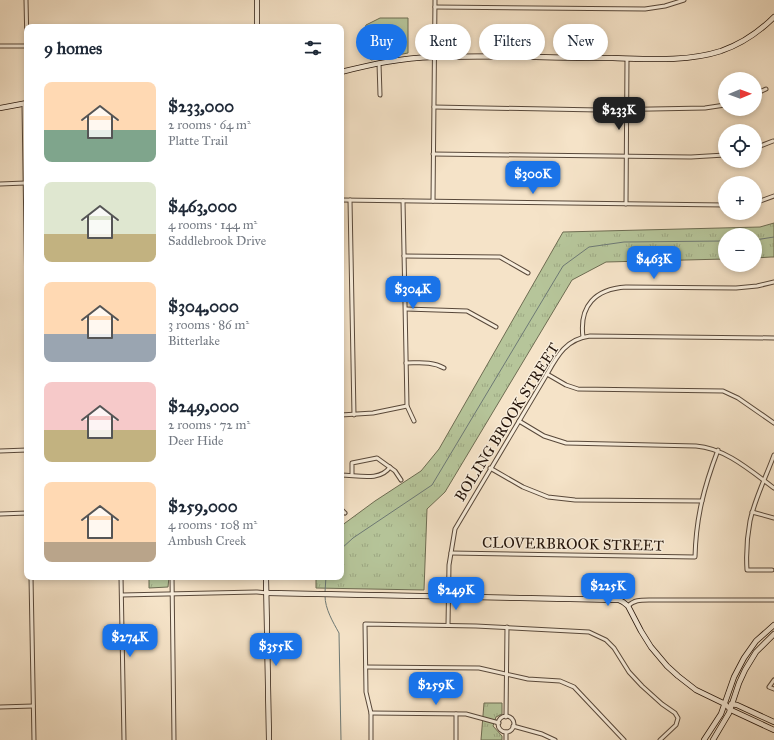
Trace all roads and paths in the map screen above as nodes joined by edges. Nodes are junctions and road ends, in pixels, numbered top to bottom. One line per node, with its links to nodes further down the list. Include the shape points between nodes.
1 (26, 0): 7 (street)
2 (257, 0): 8 (street)
3 (435, 0): 5 (street)
4 (684, 0): 5 (street, via 645,9)
5 (435, 7): 9 (street)
6 (774, 17): 14 (street, via 738,44 708,55)
7 (27, 24)
8 (258, 24)
9 (435, 24)
10 (0, 46): 11 (street)
11 (24, 46)
12 (471, 57): 14 (street)
13 (415, 58): 16 (street)
14 (627, 59): 25 (street)
15 (434, 60): 23 (street)
16 (379, 63): 17 (street); 20 (street)
17 (344, 71)
18 (766, 89): 19 (street)
19 (762, 91)
20 (380, 95)
21 (24, 104): 24 (street)
22 (718, 106): 25 (street)
23 (434, 107): 25 (street); 28 (street)
24 (0, 108)
25 (627, 109): 29 (street)
26 (773, 142): 27 (street)
27 (762, 146)
28 (433, 154): 29 (street); 38 (street)
29 (626, 156): 30 (street, via 691,158); 39 (street)
30 (718, 156)
31 (24, 183): 32 (street)
32 (0, 184)
33 (774, 196): 36 (street)
34 (344, 200): 35 (street)
35 (350, 200): 37 (street); 52 (street)
36 (762, 200)
37 (403, 201): 38 (street); 41 (street)
38 (433, 201): 39 (street)
39 (626, 204): 40 (street)
40 (718, 205)
41 (404, 256): 42 (street, via 500,257); 44 (street)
42 (528, 273)
43 (774, 282): 46 (street, via 736,288 610,289 598,295 587,306 582,321)
44 (406, 309): 45 (street, via 467,311); 48 (street)
45 (496, 327)
46 (583, 338): 47 (street, BOLING BROOK STREET); 50 (street, BOLING BROOK STREET, via 563,349)
47 (774, 338)
48 (406, 363): 49 (street, via 432,363); 51 (street)
49 (444, 368)
50 (546, 374): 55 (street, BOLING BROOK STREET); 56 (street, via 566,386 578,389 724,391)
51 (407, 406): 52 (street); 54 (street)
52 (354, 415): 53 (street)
53 (344, 416)
54 (414, 421)
55 (519, 421): 58 (street, via 549,438 570,444 706,446); 62 (street, BOLING BROOK STREET)
56 (774, 423)
57 (24, 450): 59 (street)
58 (718, 450): 66 (street); 68 (street)
59 (0, 451)
60 (774, 455): 66 (street)
61 (390, 467): 64 (street, via 378,475); 64 (street, via 377,458 352,463); 65 (street)
62 (490, 468): 68 (street, via 523,487 548,497 575,500); 73 (street, BOLING BROOK STREET, via 455,529)
63 (344, 475): 64 (street)
64 (352, 475)
65 (401, 480)
66 (764, 481): 67 (street); 69 (street)
67 (774, 488)
68 (702, 501): 73 (street, CLOVERBROOK STREET, via 696,528 695,557)
69 (752, 512): 72 (street); 74 (street, via 748,534 747,570)
70 (24, 513): 71 (street)
71 (0, 514)
72 (774, 518)
73 (451, 553): 82 (street, BOLING BROOK STREET)
74 (772, 570)
75 (31, 580): 95 (street)
76 (121, 580): 81 (street)
77 (172, 580): 80 (street)
78 (266, 580): 79 (street)
79 (266, 593): 80 (street); 82 (street); 109 (street)
80 (172, 594): 81 (street); 108 (street)
81 (122, 595): 107 (street)
82 (448, 596): 84 (street, via 615,599); 85 (street, BOLING BROOK STREET)
83 (774, 600): 84 (street, via 637,600)
84 (628, 606): 93 (street, via 646,640 667,666 696,690)
85 (448, 625): 87 (street); 89 (street, via 365,624)
86 (774, 625): 93 (street, via 756,641 742,661)
87 (507, 627): 90 (street); 115 (street, via 580,630 606,640 642,686 678,718 676,725)
88 (774, 634): 94 (street, via 748,664)
89 (366, 667): 90 (street, via 479,668); 98 (street)
90 (507, 674): 100 (street); 114 (street, via 567,683 574,687)
91 (774, 680): 92 (street, via 770,687)
92 (774, 689)
93 (725, 704): 94 (street); 97 (street); 116 (street)
94 (733, 704): 97 (street); 101 (street)
95 (33, 706): 96 (street); 106 (street)
96 (0, 707)
97 (731, 710): 104 (street); 117 (street)
98 (370, 713): 99 (street); 110 (street)
99 (456, 714): 102 (street, via 466,714); 111 (street)
100 (506, 717): 102 (street, via 501,718); 103 (street, via 511,719)
101 (774, 722)
102 (499, 723): 105 (street, via 499,728)
103 (514, 726): 105 (street, via 511,731); 113 (street)
104 (774, 730)
105 (506, 732): 112 (street)
106 (34, 740)
107 (124, 740)
108 (174, 740)
109 (269, 740)
110 (371, 740)
111 (456, 740)
112 (506, 740)
113 (555, 740)
114 (624, 740)
115 (660, 740)
116 (704, 740)
117 (713, 740)

